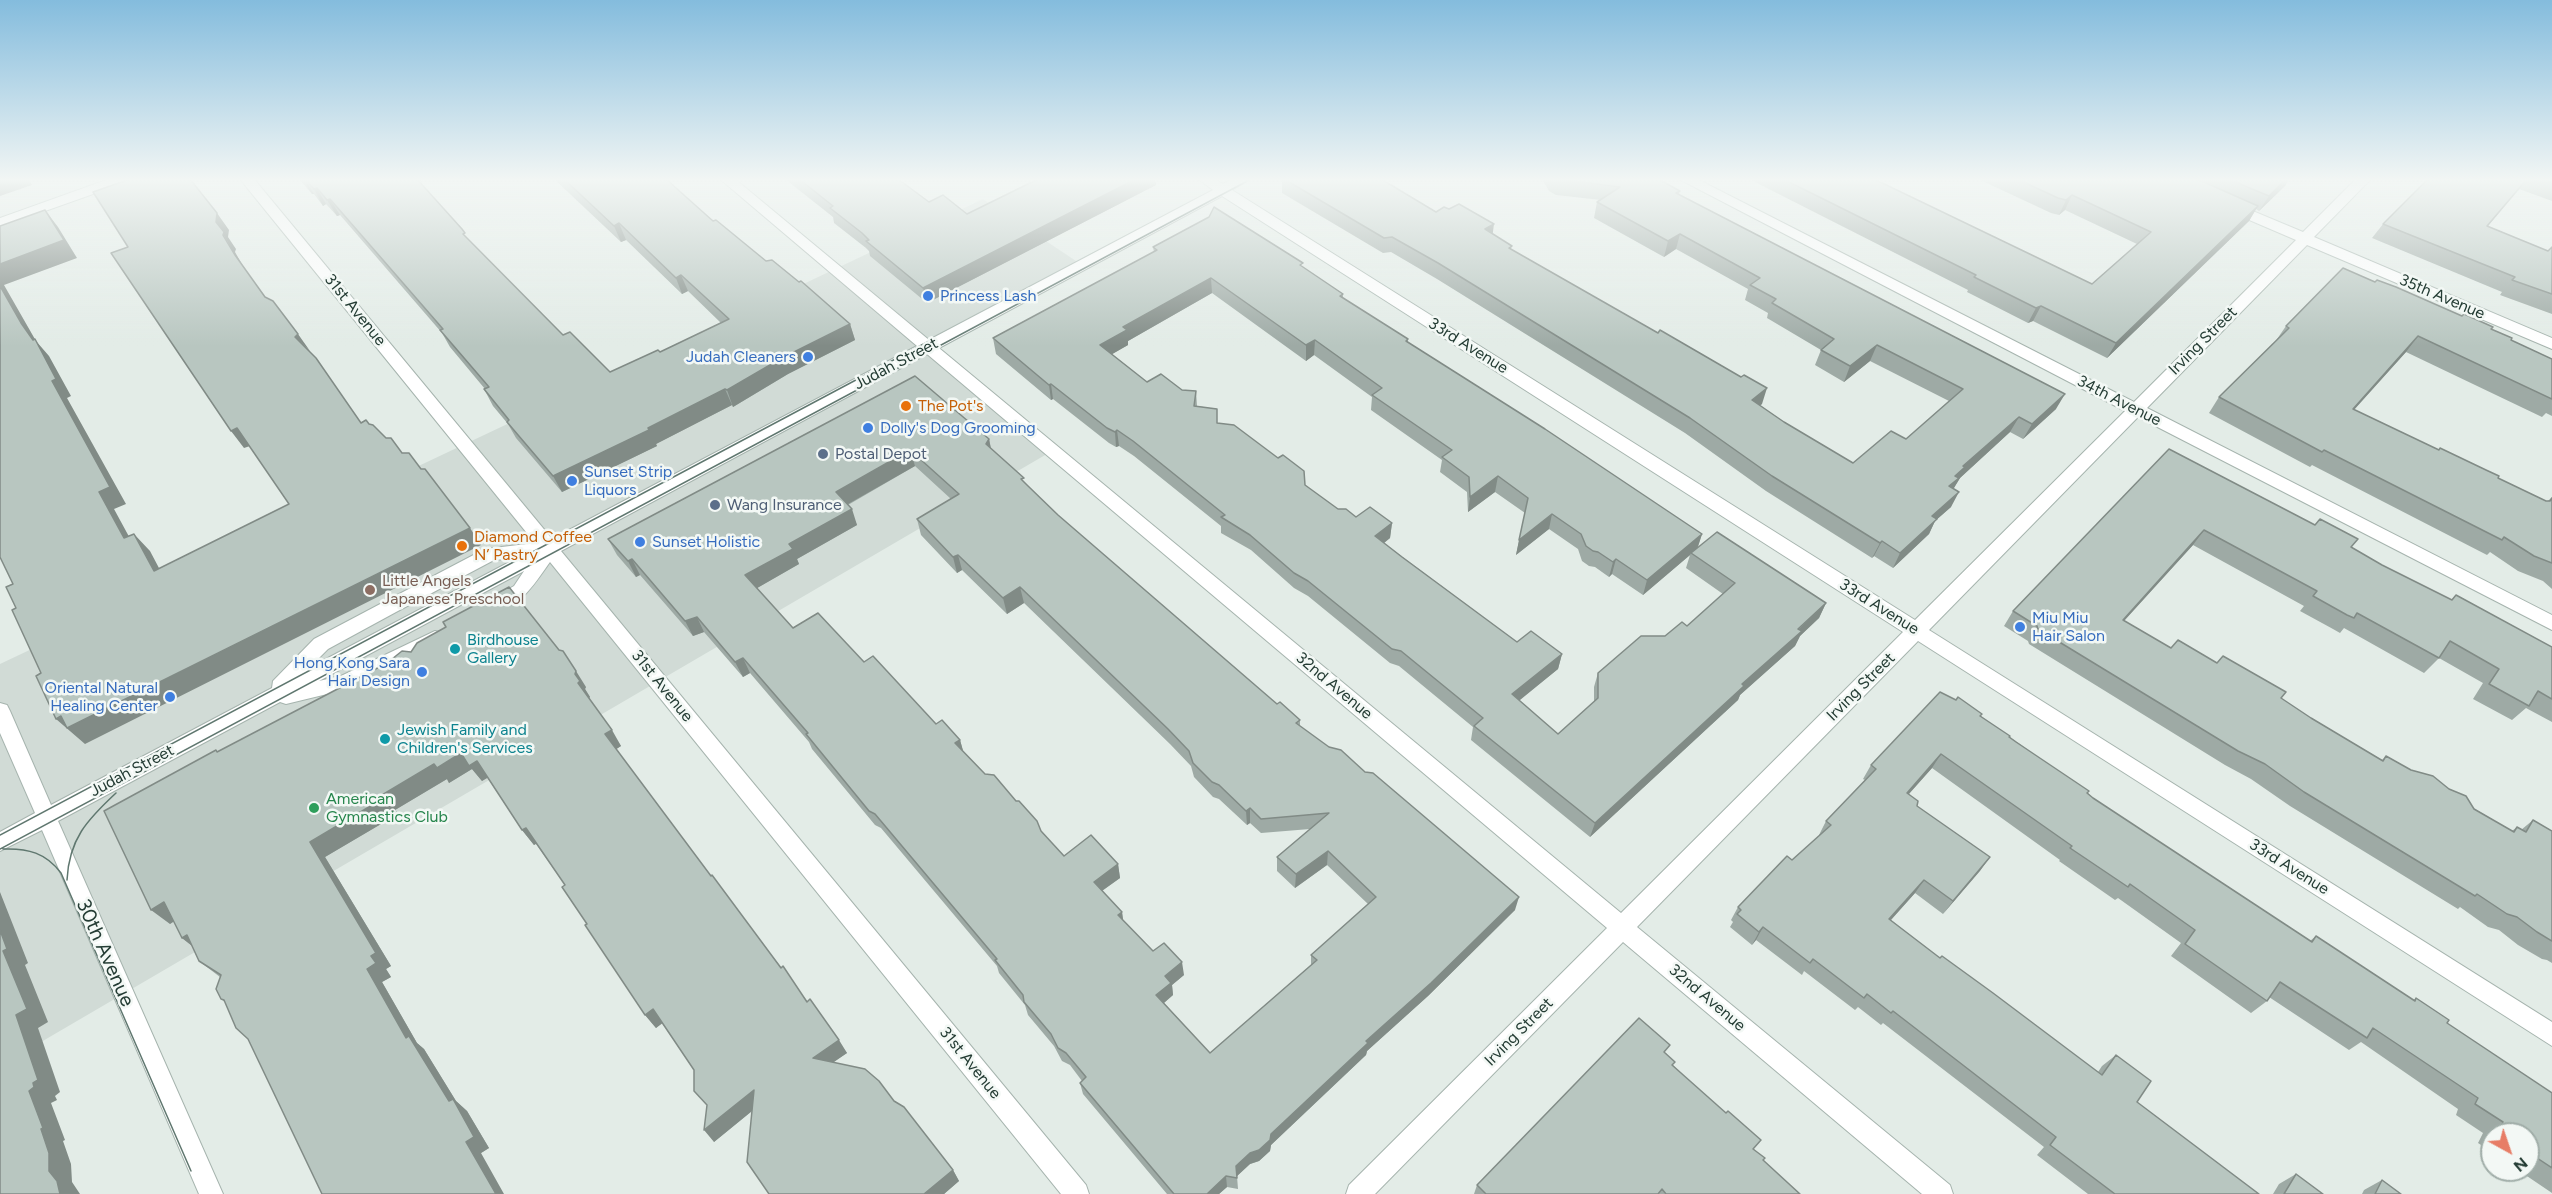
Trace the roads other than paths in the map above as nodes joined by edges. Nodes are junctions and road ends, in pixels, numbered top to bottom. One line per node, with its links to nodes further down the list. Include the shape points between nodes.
1 (292, 235): 12 (street, 31st Avenue)
2 (794, 235): 10 (street, 32nd Avenue)
3 (1138, 235): 10 (street, Judah Street)
4 (1292, 235): 16 (street, 33rd Avenue)
5 (1794, 235): 11 (street, 34th Avenue)
6 (2297, 235): 8 (street, 35th Avenue)
7 (2308, 235): 8 (street, Irving Street)
8 (2305, 238): 9 (street, 35th Avenue); 11 (street, Irving Street)
9 (2552, 344)
10 (928, 347): 12 (street, Judah Street); 21 (street, 32nd Avenue)
11 (2135, 410): 14 (street, 34th Avenue); 16 (street, Irving Street)
12 (549, 549): 13 (street, Judah Street, via 520,591); 17 (street, Judah Street); 24 (street, 31st Avenue)
13 (481, 613)
14 (2552, 623)
15 (451, 629): 17 (street, Judah Street, via 345,683)
16 (1917, 631): 21 (street, Irving Street); 22 (street, 33rd Avenue)
17 (264, 701): 19 (street, Judah Street)
18 (0, 711): 19 (street, 30th Avenue)
19 (46, 817): 20 (street, Judah Street); 23 (street, 30th Avenue)
20 (0, 842)
21 (1622, 928): 25 (street, Irving Street); 26 (street, 32nd Avenue)
22 (2552, 1035)
23 (211, 1194)
24 (1077, 1194)
25 (1358, 1194)
26 (1941, 1194)

